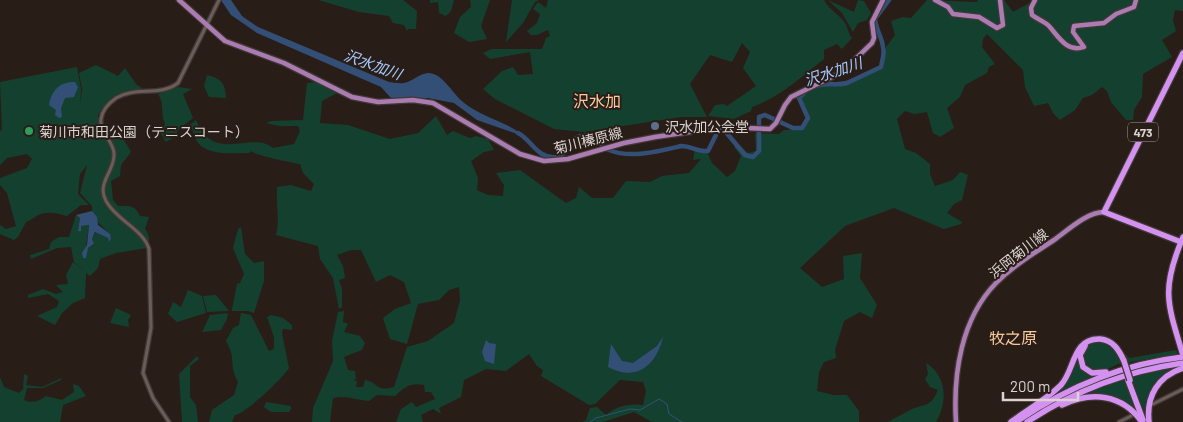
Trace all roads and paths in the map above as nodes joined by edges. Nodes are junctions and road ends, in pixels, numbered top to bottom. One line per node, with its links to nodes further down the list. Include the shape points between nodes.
1 (179, 0): 8 (main road, 菊川榛原線)
2 (218, 0): 8 (street)
3 (883, 0): 8 (main road, 菊川榛原線, via 872,22 872,43 842,72 791,96 770,129 716,128 638,139 558,161 520,154 433,103 414,100 378,102 352,97 284,62 225,42)
4 (935, 0): 5 (main road, via 953,14 979,17 997,28 1003,25)
5 (1000, 0)
6 (1035, 0): 7 (main road, via 1032,15 1047,23 1064,44 1081,48 1084,47 1073,32 1074,26 1104,23 1134,7)
7 (1136, 0)
8 (207, 27): 20 (street, via 178,83 166,90 125,94 116,98 103,111 101,120 114,155 104,183 106,201 149,249 151,328 143,372)
9 (1183, 53): 10 (highway, 473)
10 (1104, 212): 11 (highway); 21 (main road, 浜岡菊川線, via 1091,216 1026,258 999,280 985,298 961,350 956,381)
11 (1182, 240): 12 (highway, via 1168,284 1170,311)
12 (1183, 355): 16 (highway)
13 (1123, 361): 16 (highway, via 1111,346 1098,342 1085,346 1080,355 1082,366 1092,373); 22 (highway, via 1117,348 1105,340 1084,343 1061,385); 27 (highway, bridge)
14 (1183, 363): 24 (highway, via 1135,372 1096,385)
15 (1183, 368): 27 (highway, via 1164,377 1153,391)
16 (1122, 370): 23 (highway, via 1071,390)
17 (1183, 389): 18 (street)
18 (1151, 405)
19 (1131, 416): 26 (street)
20 (169, 422)
21 (956, 422)
22 (1012, 422)
23 (1016, 422)
24 (1027, 422)
25 (1031, 422): 27 (highway, via 1067,403 1094,396 1120,402)
26 (1119, 422)
27 (1145, 422)

